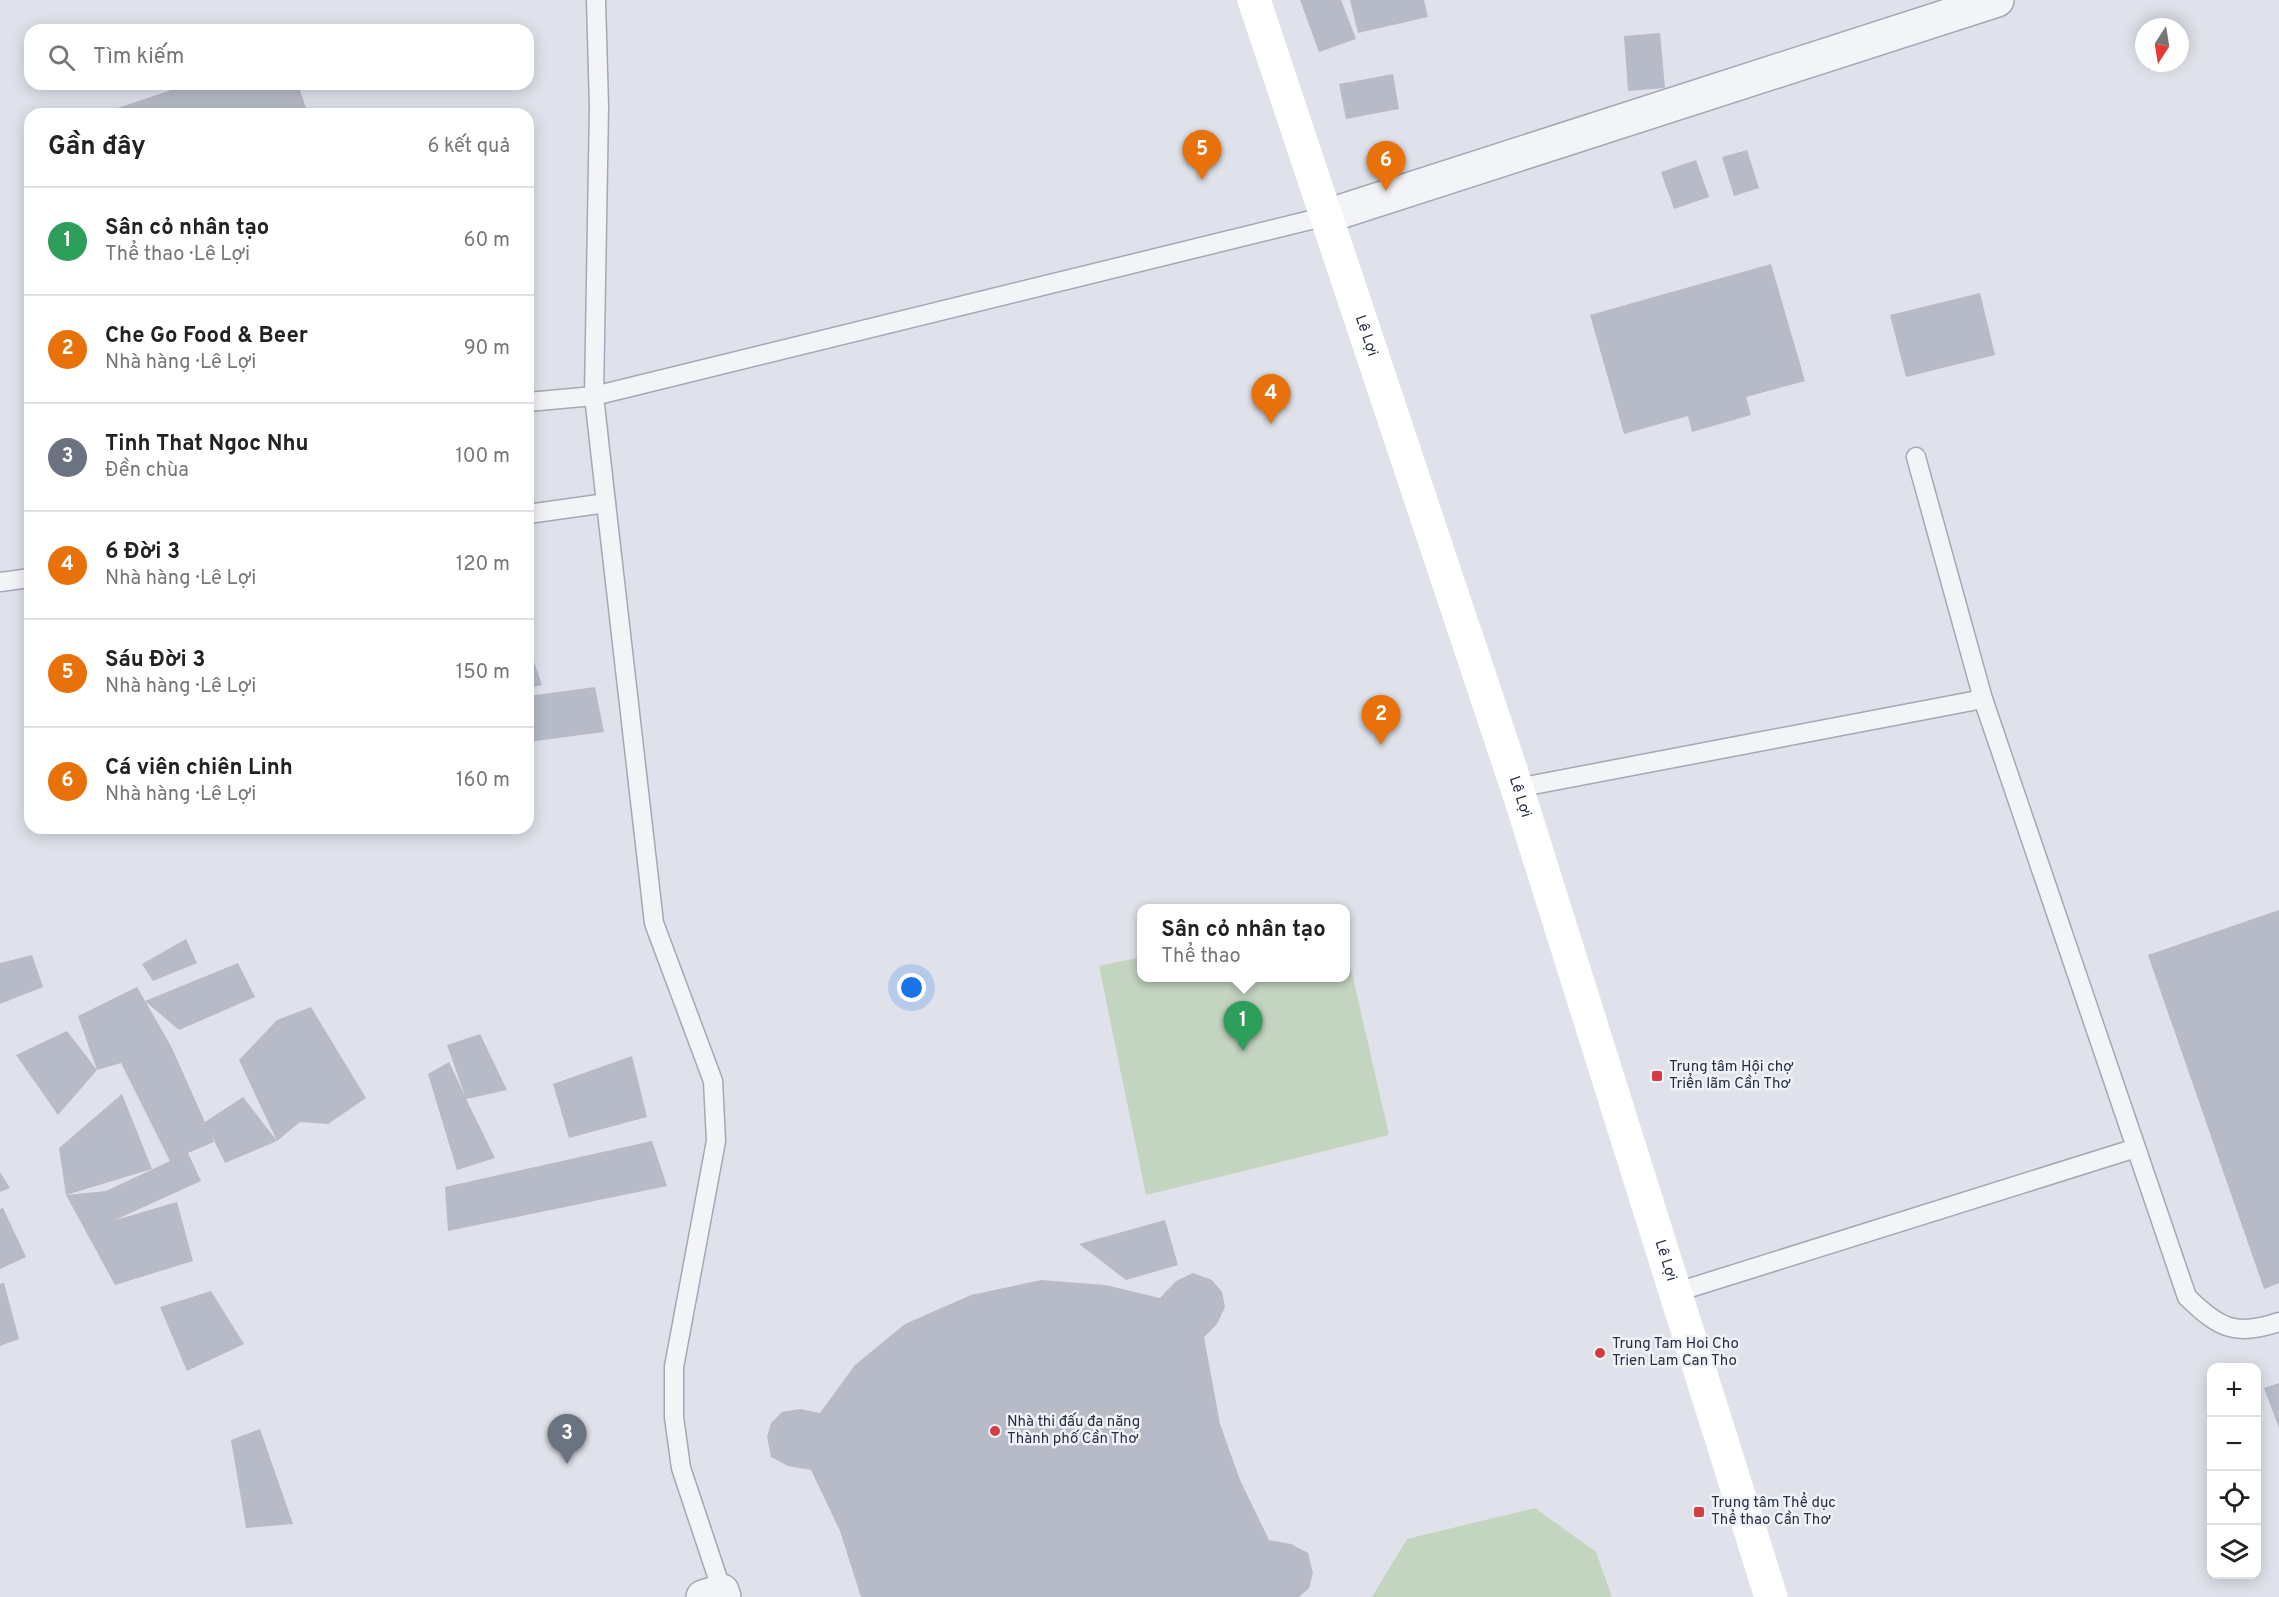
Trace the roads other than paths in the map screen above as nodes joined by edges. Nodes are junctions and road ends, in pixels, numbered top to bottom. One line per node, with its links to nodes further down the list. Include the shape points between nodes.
1 (596, 0): 5 (lane, via 599,107)
2 (1254, 0): 4 (street, Lê Lợi)
3 (1978, 3): 4 (street)
4 (1327, 216): 5 (lane); 13 (street, Lê Lợi)
5 (594, 396): 6 (lane); 8 (lane)
6 (534, 401)
7 (1916, 457): 12 (lane)
8 (606, 503): 9 (lane); 17 (lane, via 654,923 713,1081 716,1141 674,1367 674,1417 681,1468)
9 (534, 513)
10 (24, 579): 11 (lane)
11 (0, 582)
12 (1983, 699): 13 (lane); 14 (lane)
13 (1517, 788): 15 (street, Lê Lợi)
14 (2136, 1148): 15 (lane); 16 (lane, via 2187,1297 2211,1321 2236,1329)
15 (1677, 1292): 18 (street, Lê Lợi)
16 (2279, 1322)
17 (716, 1595)
18 (1771, 1597)

